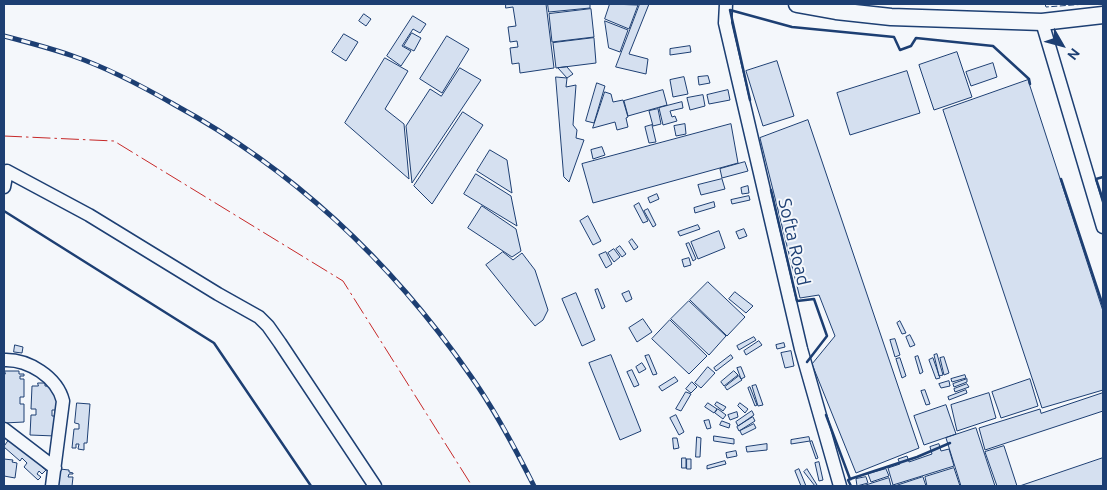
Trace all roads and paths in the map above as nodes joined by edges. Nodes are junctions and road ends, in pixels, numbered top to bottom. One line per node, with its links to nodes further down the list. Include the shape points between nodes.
1 (726, 4): 12 (street, Softa Road, via 725,23 801,349)
2 (797, 4): 4 (main road, via 890,17)
3 (1103, 16): 4 (main road)
4 (1042, 22): 6 (street)
5 (4, 187): 11 (street, via 7,171 89,215 258,317 280,343)
6 (1103, 227)
7 (4, 360): 9 (street, via 29,366 49,377 61,393 63,401)
8 (4, 429): 9 (street)
9 (55, 468): 10 (street)
10 (52, 486)
11 (375, 486)
12 (840, 486)

